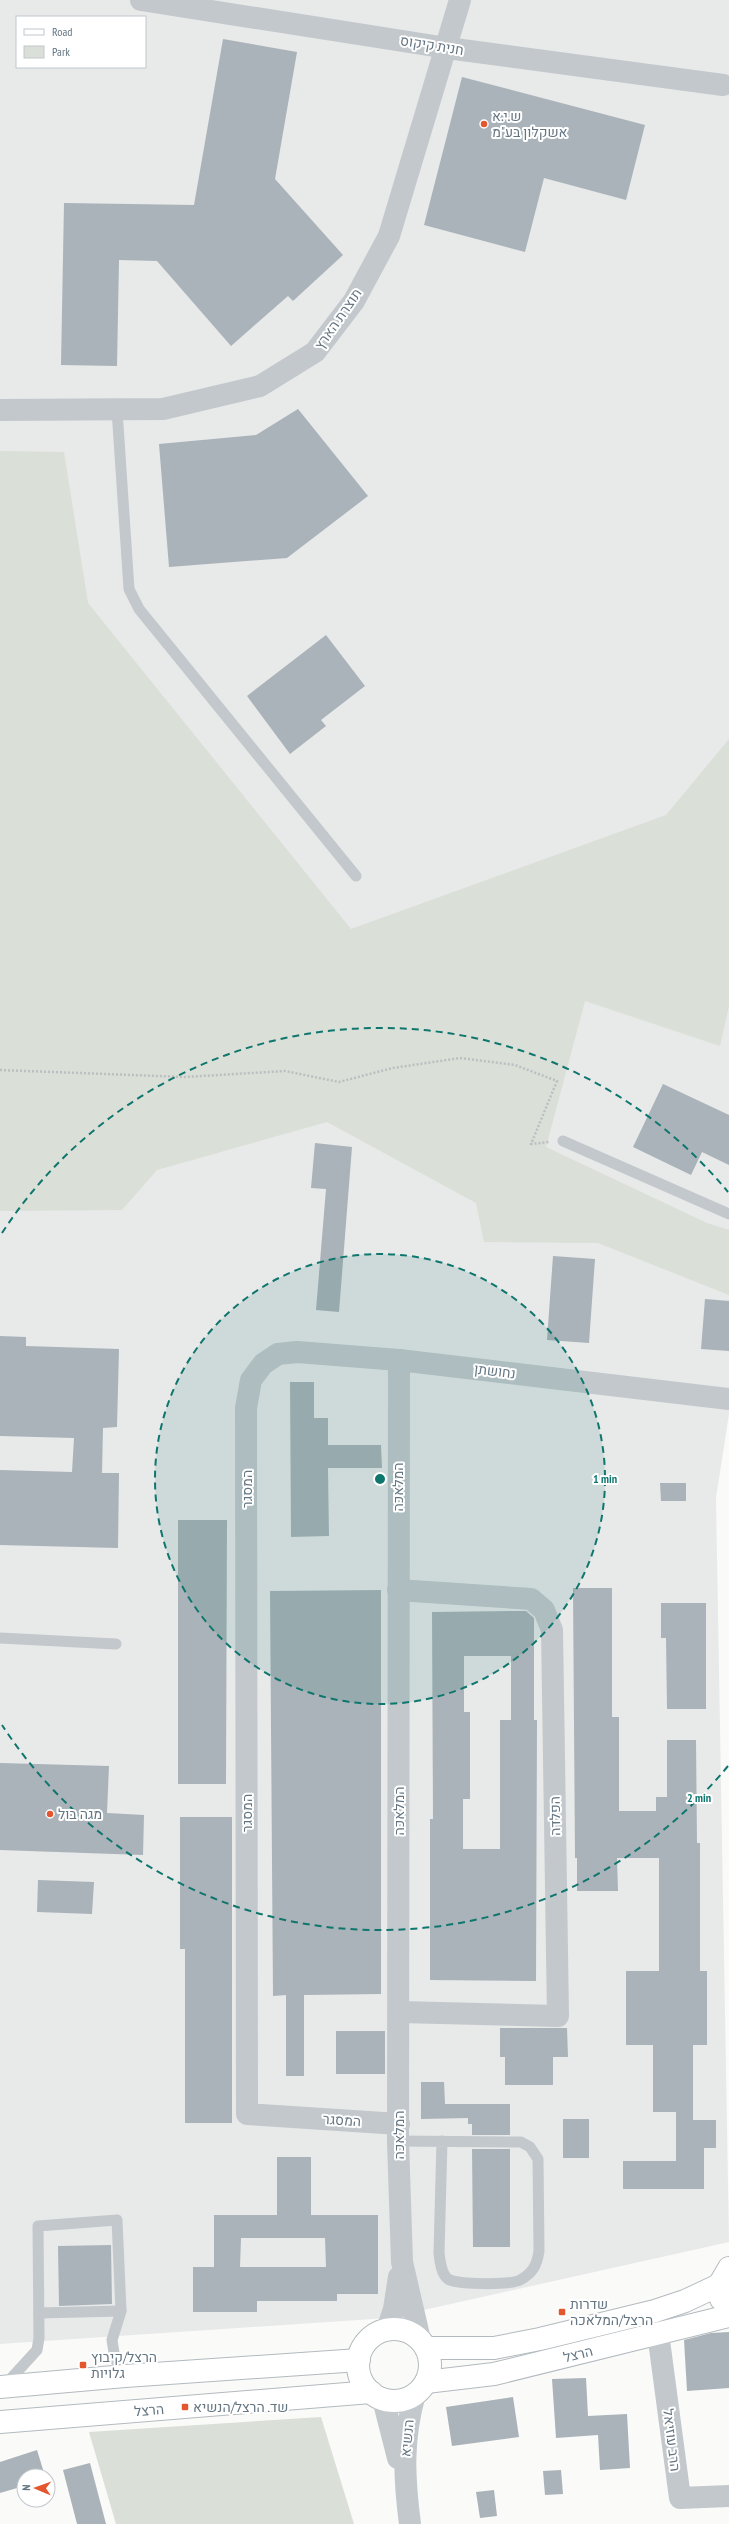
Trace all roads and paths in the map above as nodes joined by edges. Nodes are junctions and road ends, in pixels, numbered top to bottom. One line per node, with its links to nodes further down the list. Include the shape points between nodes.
1 (141, 0): 3 (street, חנית קיקוס)
2 (460, 0): 3 (street, תוצרת הארץ)
3 (447, 48): 4 (street, חנית קיקוס); 6 (street, תוצרת הארץ, via 389,236 354,301 315,352 260,386 163,409)
4 (723, 85)
5 (0, 410): 6 (street, תוצרת הארץ)
6 (117, 410): 7 (lane, via 129,589 139,609)
7 (356, 876)
8 (0, 1070): 9 (path, via 185,1077 285,1071 339,1082 393,1068 460,1058 515,1065 557,1081 531,1144)
9 (563, 1141): 10 (lane)
10 (729, 1214)
11 (399, 1360): 12 (street, נחושתן, via 297,1352 278,1354); 13 (street, נחושתן); 14 (street, המלאכה)
12 (263, 1364): 18 (street, המסגר, via 251,1380 246,1408 247,2114)
13 (729, 1399)
14 (398, 1590): 17 (street, המלאכה); 17 (street, הפלדה, via 531,1599 544,1610 552,1630 558,2016)
15 (0, 1638): 16 (lane)
16 (116, 1644)
17 (400, 2012): 18 (street, המלאכה)
18 (398, 2133): 19 (lane); 20 (street, המלאכה)
19 (442, 2141): 19 (lane, via 521,2142 530,2147 538,2159 537,2264 529,2274 518,2281 458,2283 446,2278 439,2253)
20 (402, 2262): 26 (street, המלאכה, via 394,2310); 28 (street, המלאכה, via 408,2297)
21 (724, 2276): 23 (main road, via 722,2302); 28 (main road, הרצל, via 685,2301 655,2311 540,2339 494,2348)
22 (121, 2311): 24 (lane); 24 (lane, via 117,2220 38,2226); 30 (lane, via 112,2340 115,2359)
23 (729, 2312)
24 (39, 2314): 31 (lane, via 38,2350)
25 (729, 2316): 27 (main road, הרצל)
26 (387, 2330): 28 (main road, via 411,2333); 29 (main road, via 368,2340)
27 (658, 2333): 32 (main road, הרצל, via 494,2374); 36 (street, הרב עוזיאל, via 680,2498)
28 (423, 2344): 32 (main road, via 430,2365)
29 (359, 2360): 30 (main road); 33 (main road, via 361,2377)
30 (125, 2376): 31 (main road)
31 (2, 2387)
32 (420, 2388): 33 (main road, via 405,2400); 35 (street, הנשיא, via 405,2431)
33 (377, 2395): 34 (main road, הרצל); 35 (street, הנשיא)
34 (0, 2422)
35 (405, 2483): 37 (street, הנשיא)
36 (729, 2496)
37 (410, 2524)

